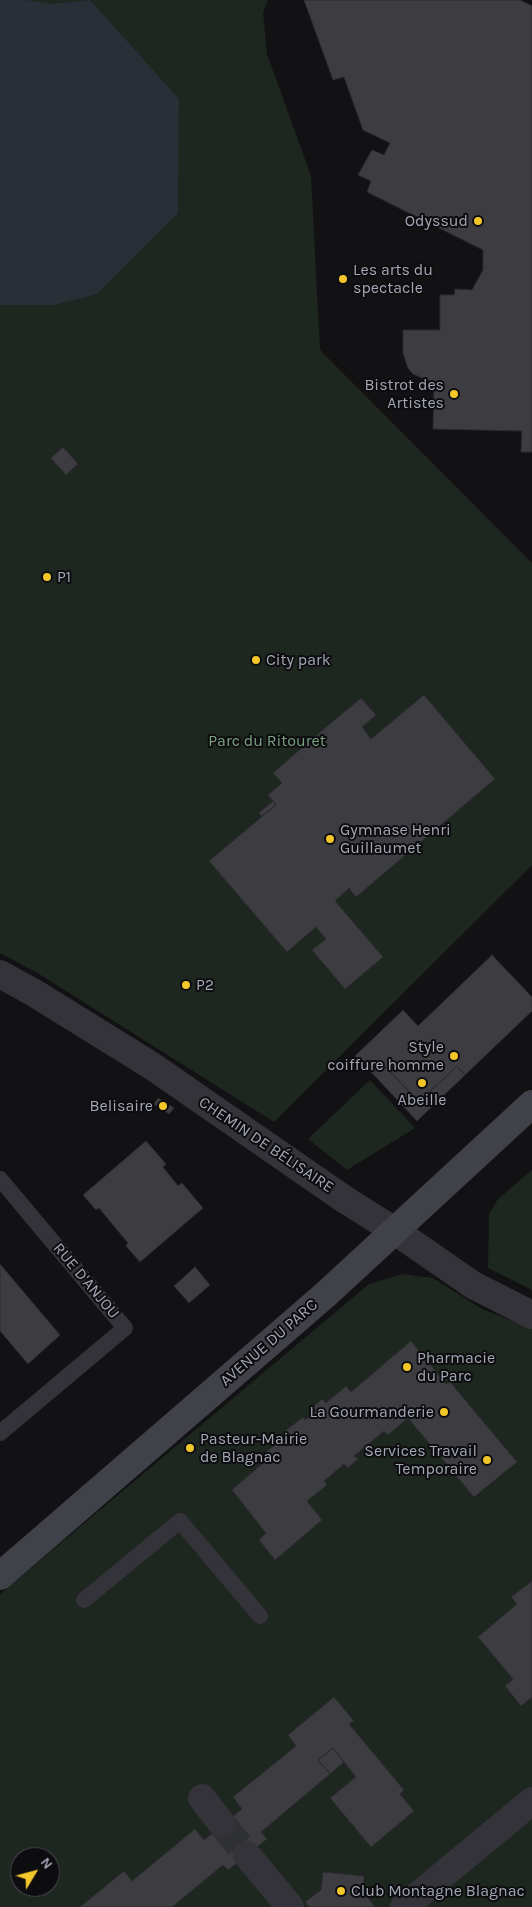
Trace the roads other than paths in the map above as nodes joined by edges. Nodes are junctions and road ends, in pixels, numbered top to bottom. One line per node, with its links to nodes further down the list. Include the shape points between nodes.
1 (0, 974): 4 (street, CHEMIN DE BÉLISAIRE, via 152,1066)
2 (530, 1109): 4 (street, AVENUE DU PARC)
3 (0, 1179): 6 (lane, RUE D'ANJOU, via 125,1328)
4 (395, 1231): 5 (street, CHEMIN DE BÉLISAIRE, via 474,1285); 7 (street, AVENUE DU PARC)
5 (532, 1315)
6 (0, 1433)
7 (0, 1576)
8 (84, 1600): 9 (lane, via 180,1522)
9 (260, 1616)
10 (202, 1798): 12 (street)
11 (532, 1801): 15 (street)
12 (222, 1824)
13 (247, 1855): 14 (street)
14 (290, 1907)
15 (404, 1907)

